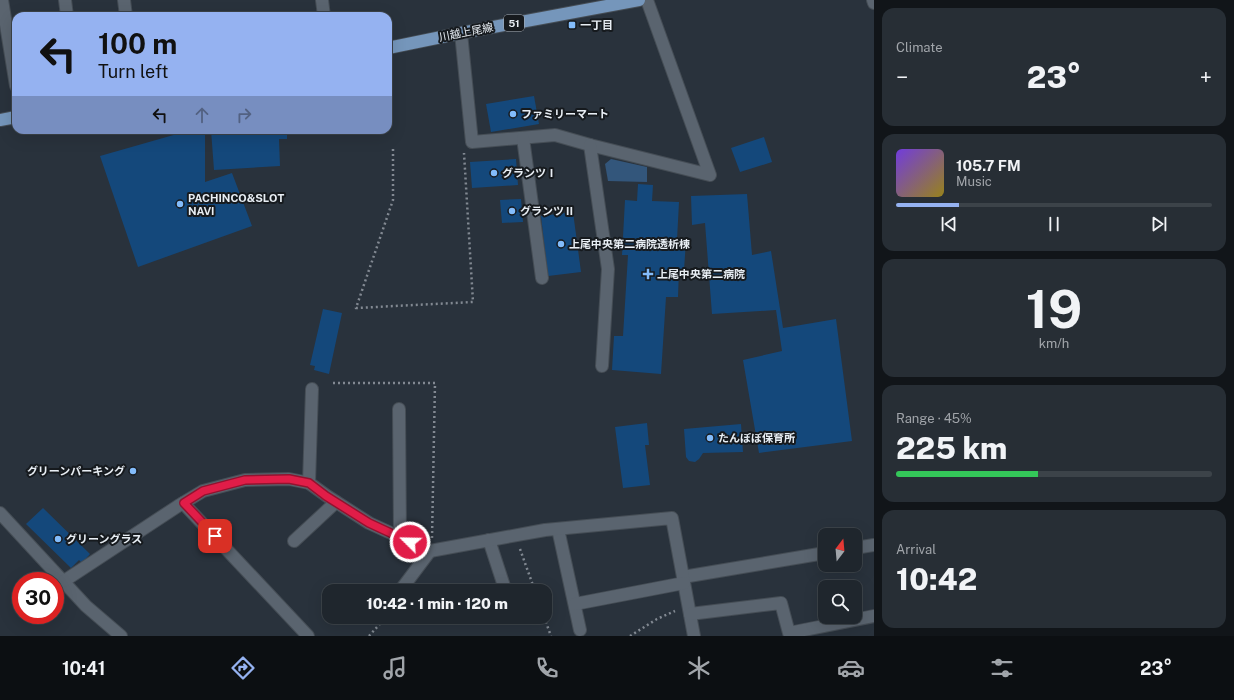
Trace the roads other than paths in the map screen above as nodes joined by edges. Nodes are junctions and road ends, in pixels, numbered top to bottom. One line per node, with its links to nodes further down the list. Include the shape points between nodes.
1 (2, 0): 12 (street)
2 (65, 0): 9 (street)
3 (124, 0): 10 (street)
4 (322, 0): 11 (street)
5 (639, 0): 13 (main road, 川越上尾線 / 51)
6 (647, 0): 19 (street, via 710,175)
7 (873, 0): 8 (street)
8 (874, 3)
9 (66, 12)
10 (126, 12)
11 (324, 12)
12 (2, 15): 15 (street)
13 (461, 33): 14 (main road, 川越上尾線 / 51); 18 (street, via 472,142)
14 (392, 47)
15 (12, 66)
16 (12, 118): 17 (main road)
17 (0, 120)
18 (523, 138): 19 (street, via 555,135); 20 (street)
19 (590, 145): 21 (street, via 608,269)
20 (542, 278)
21 (602, 366)
22 (312, 389): 24 (street)
23 (399, 409): 29 (street)
24 (309, 483): 25 (street); 26 (street, via 289,479 245,480 203,491)
25 (336, 502): 29 (street, via 369,523); 31 (street)
26 (184, 503): 38 (street); 46 (street)
27 (0, 512): 36 (street)
28 (558, 529): 30 (street); 37 (street, via 672,518); 41 (street)
29 (400, 538): 34 (street)
30 (489, 540): 34 (street); 40 (street)
31 (294, 541)
32 (874, 545): 33 (street)
33 (862, 547)
34 (430, 551): 39 (street)
35 (818, 554): 37 (street)
36 (55, 572)
37 (684, 580): 41 (street); 42 (street)
38 (64, 582): 45 (street, via 86,606)
39 (405, 584)
40 (503, 584)
41 (575, 604): 44 (street)
42 (689, 610): 43 (street, via 781,602 789,633); 47 (street)
43 (874, 616)
44 (580, 630)
45 (121, 636)
46 (308, 636)
47 (694, 636)

